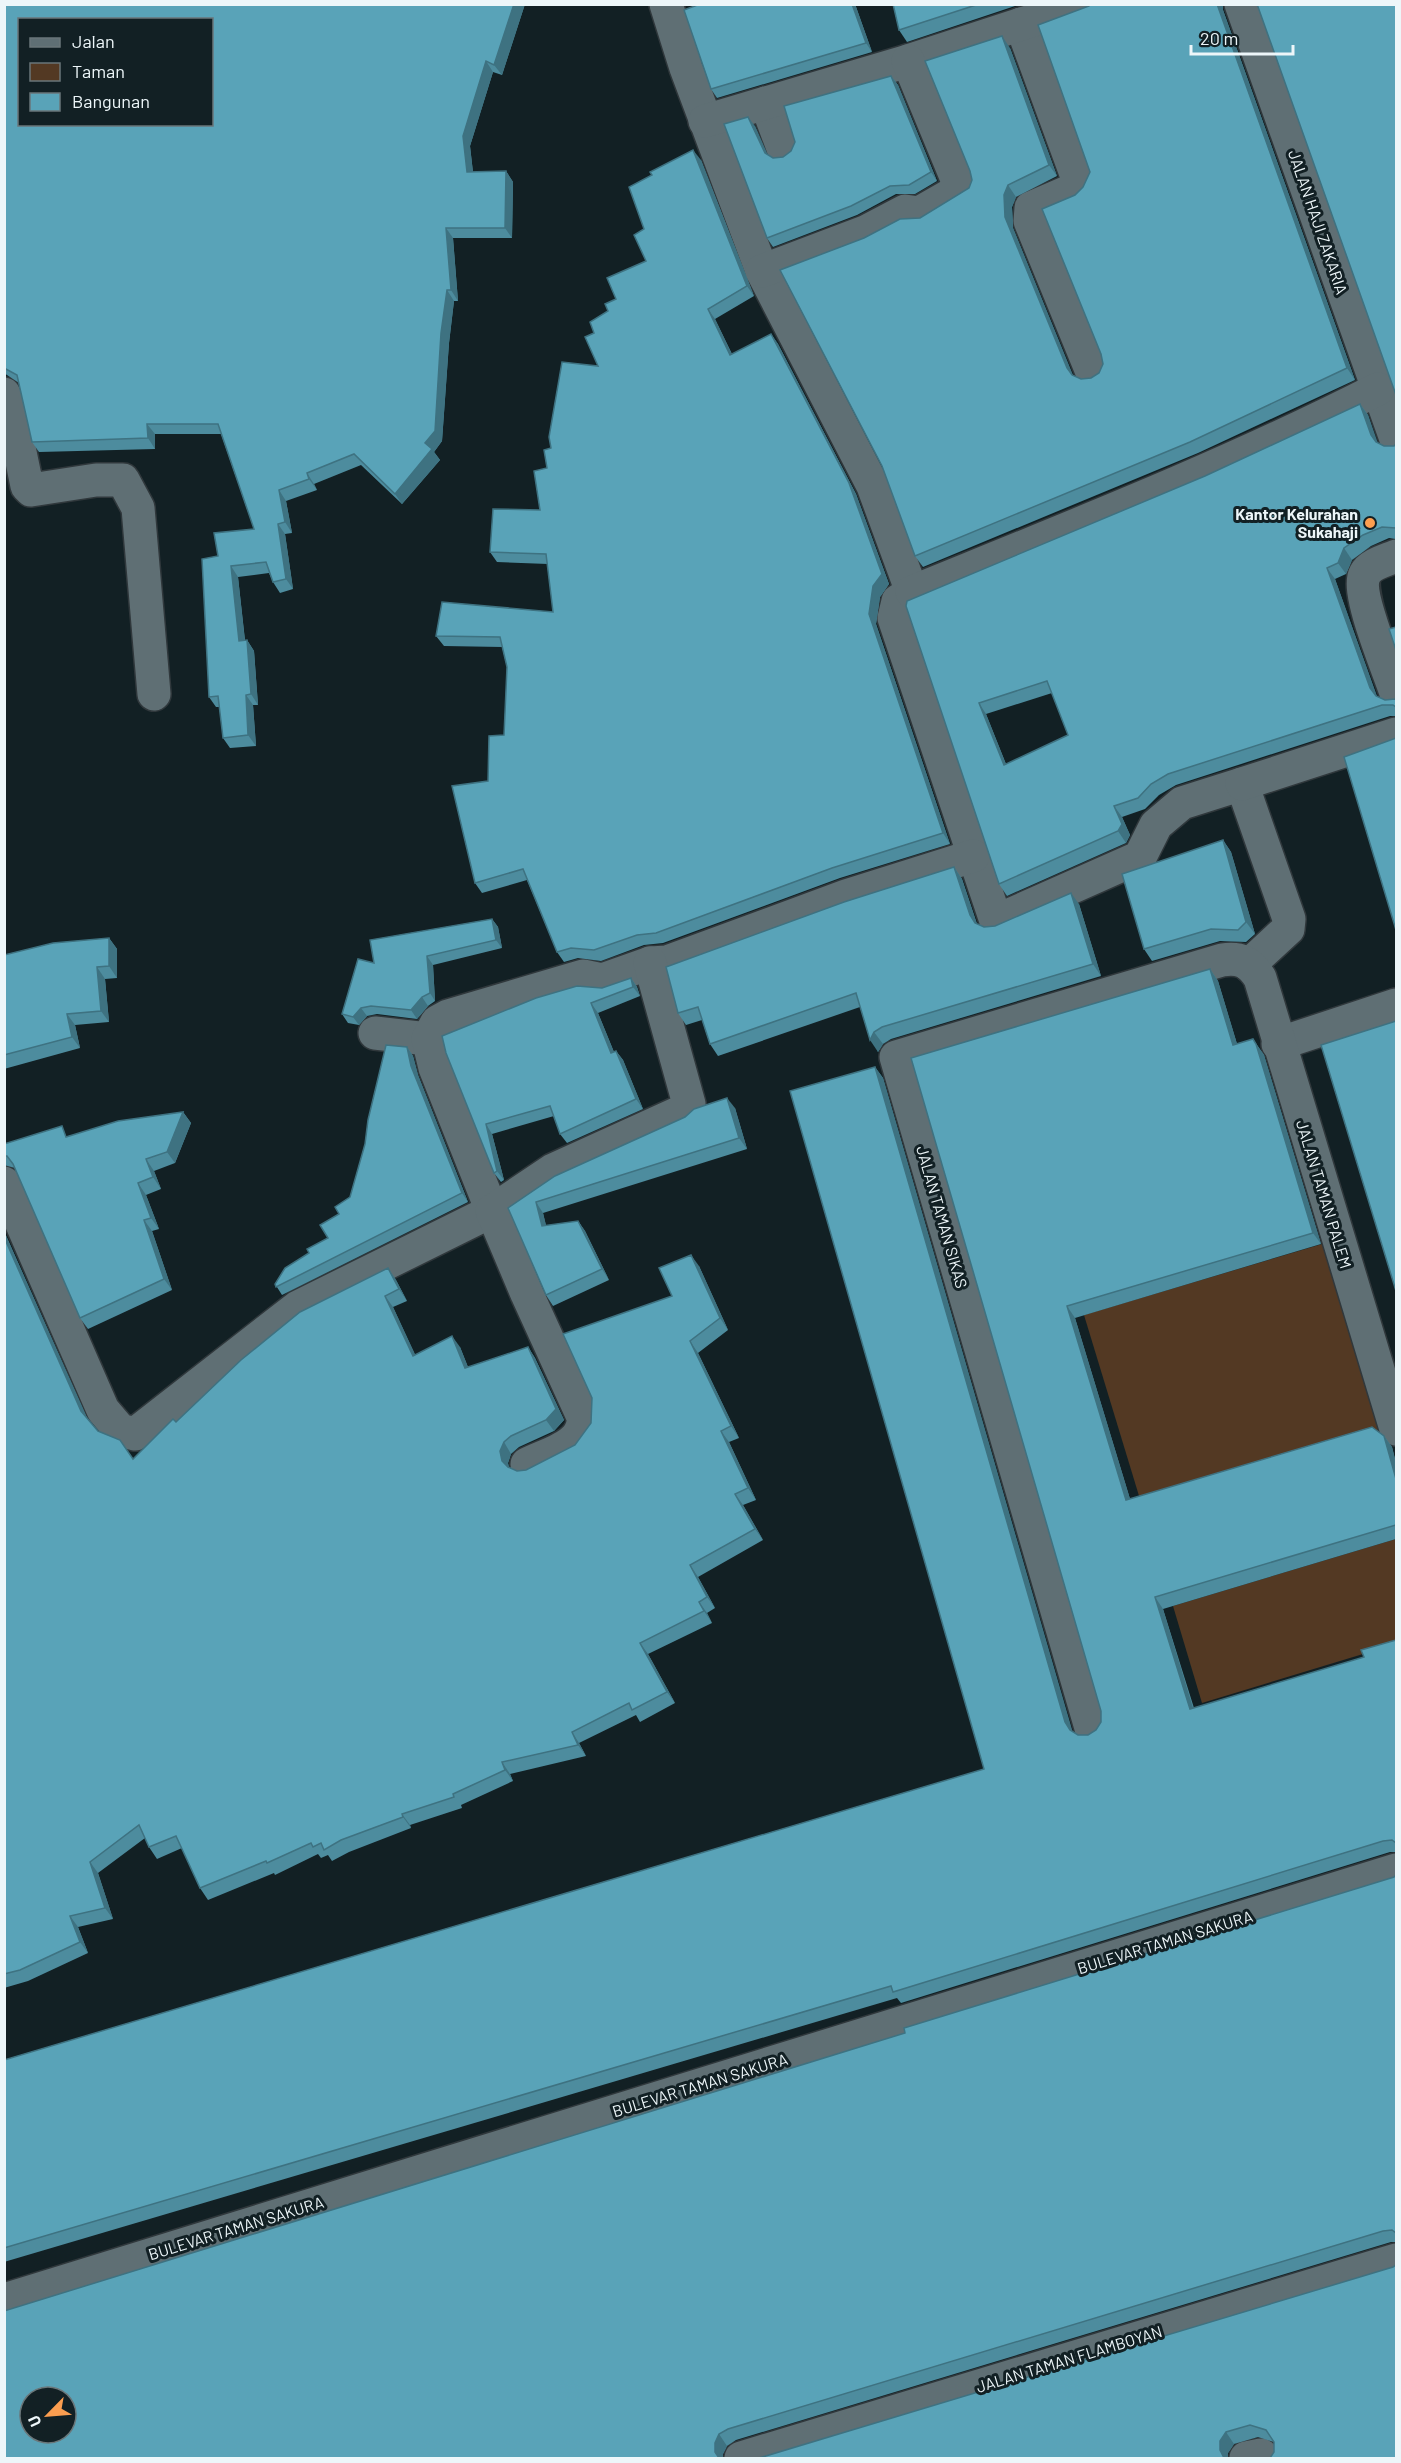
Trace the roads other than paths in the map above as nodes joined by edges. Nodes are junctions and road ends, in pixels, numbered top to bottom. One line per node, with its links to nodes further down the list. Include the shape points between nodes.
1 (666, 4): 7 (street)
2 (1083, 4): 4 (street)
3 (1241, 4): 11 (street, JALAN HAJI ZAKARIA)
4 (1021, 24): 5 (street); 10 (street, via 1079,182 1075,189 1031,208 1030,221)
5 (908, 61): 6 (street); 9 (street, via 961,189 919,213 906,211 865,232)
6 (766, 103): 7 (street); 8 (street)
7 (705, 121): 9 (street)
8 (783, 148)
9 (762, 271): 15 (street, via 873,486)
10 (1092, 372)
11 (1383, 378): 13 (street, JALAN HAJI ZAKARIA); 15 (street, via 1302,428)
12 (4, 394): 17 (street, via 31,490 96,480 123,480 130,489 138,508)
13 (1396, 439)
14 (1396, 556): 16 (street, via 1370,568 1362,585)
15 (912, 592): 20 (street, via 898,601 894,618)
16 (1396, 693)
17 (154, 694)
18 (1396, 734): 19 (street)
19 (1242, 784): 20 (street, via 1182,804 1156,825 1140,857 996,921); 22 (street, via 1289,919 1288,929)
20 (973, 856): 21 (street, via 846,896 667,962)
21 (650, 963): 25 (street, via 602,980 583,976 448,1016 437,1022); 28 (street, via 689,1104 685,1110 553,1170)
22 (1247, 964): 26 (street, JALAN TAMAN PALEM, via 1260,978); 31 (street, JALAN TAMAN SIKAS, via 1235,958 1222,960 896,1057)
23 (1396, 1005): 26 (street)
24 (375, 1033): 25 (street)
25 (428, 1039): 28 (street, via 435,1068)
26 (1278, 1044): 29 (street, JALAN TAMAN PALEM)
27 (4, 1183): 28 (street, via 103,1410 120,1430 135,1434 298,1307)
28 (492, 1211): 30 (street, via 583,1417 581,1433 573,1441)
29 (1396, 1429)
30 (527, 1464)
31 (1091, 1728)
32 (1396, 1870): 34 (street, BULEVAR TAMAN SAKURA)
33 (1396, 2260): 35 (street, JALAN TAMAN FLAMBOYAN)
34 (4, 2300)
35 (741, 2458)
36 (1246, 2458): 37 (street)
37 (1264, 2458)

